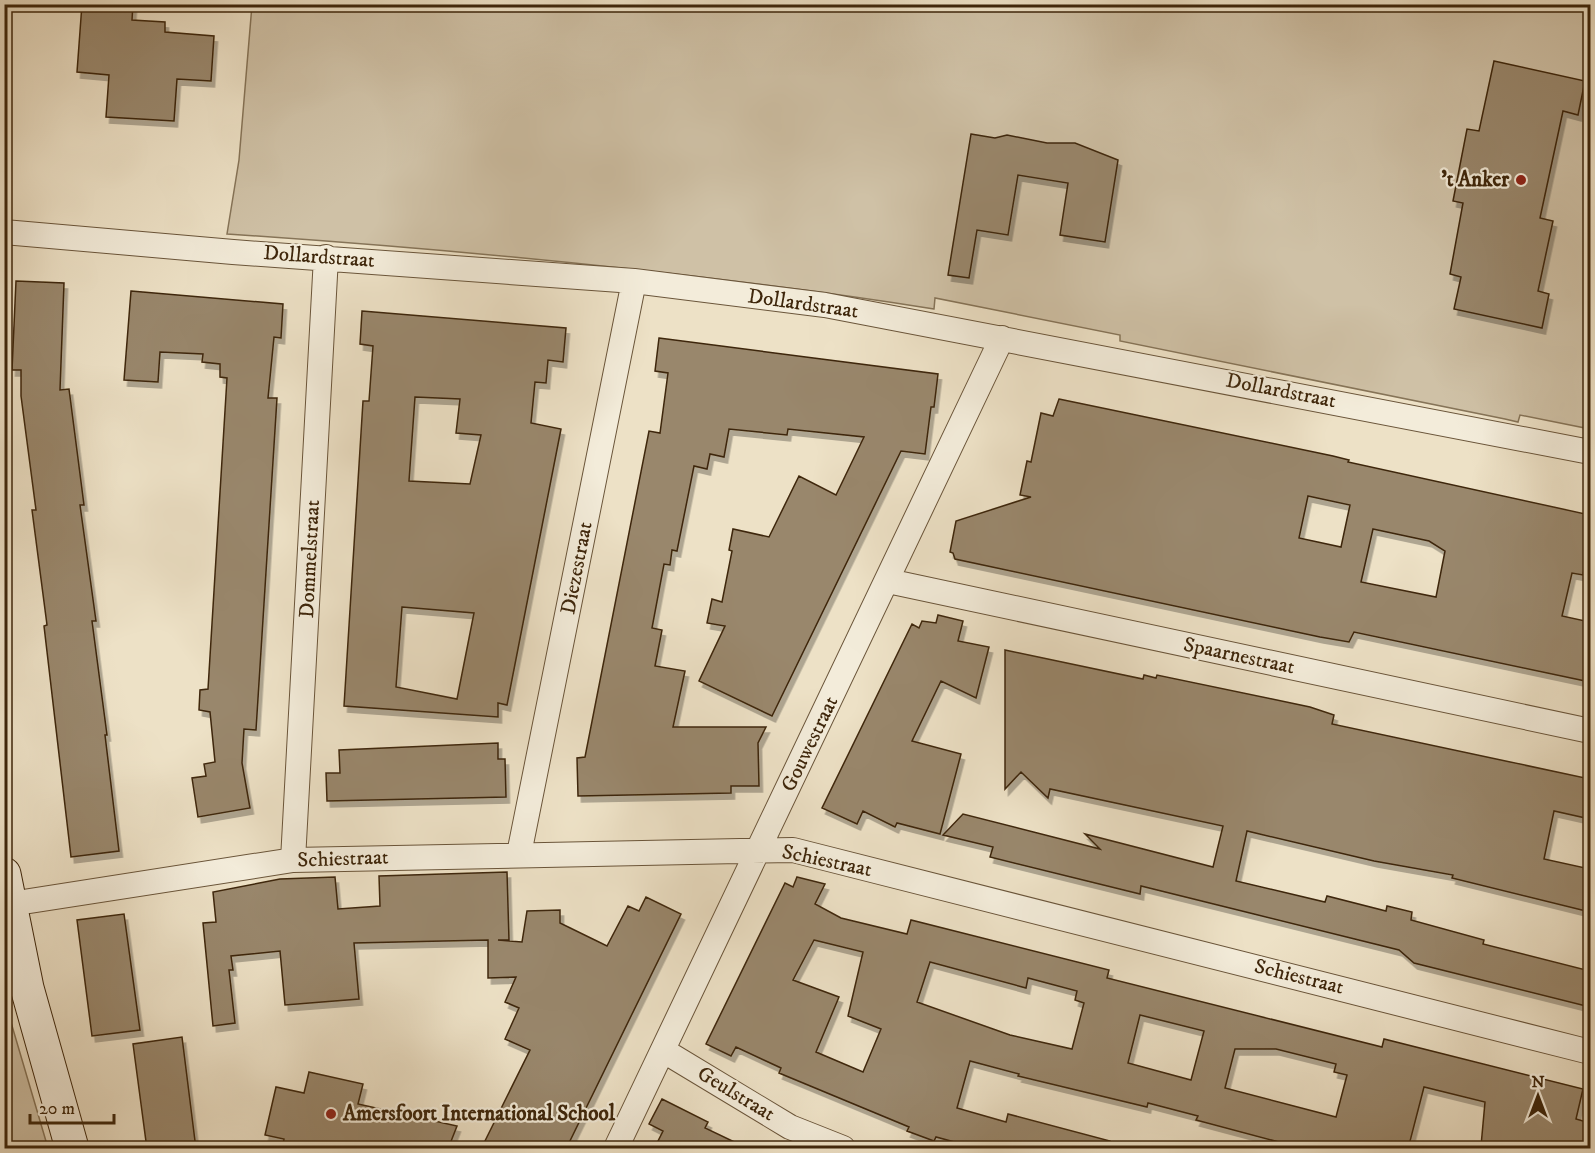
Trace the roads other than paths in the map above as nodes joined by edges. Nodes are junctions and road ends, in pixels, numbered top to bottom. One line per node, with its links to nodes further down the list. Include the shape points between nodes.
1 (4, 232): 2 (street, Dollardstraat)
2 (326, 257): 3 (street, Dollardstraat); 10 (street, Dommelstraat)
3 (634, 281): 4 (street, Dollardstraat, via 825,305); 9 (street, Diezestraat)
4 (1002, 338): 5 (street, Dollardstraat); 6 (street, Gouwestraat)
5 (1590, 452)
6 (888, 581): 7 (street, Spaarnestraat); 8 (street, Gouwestraat)
7 (1590, 731)
8 (759, 850): 9 (street, Schiestraat); 12 (street, Gouwestraat); 13 (street, Schiestraat, via 793,850)
9 (519, 854): 10 (street, Schiestraat)
10 (293, 861): 11 (street, Schiestraat)
11 (6, 894): 14 (street, via 41,1045)
12 (664, 1051): 15 (street, Gouwestraat); 16 (street, Geulstraat, via 790,1127)
13 (1590, 1052)
14 (72, 1149)
15 (616, 1149)
16 (843, 1149)

